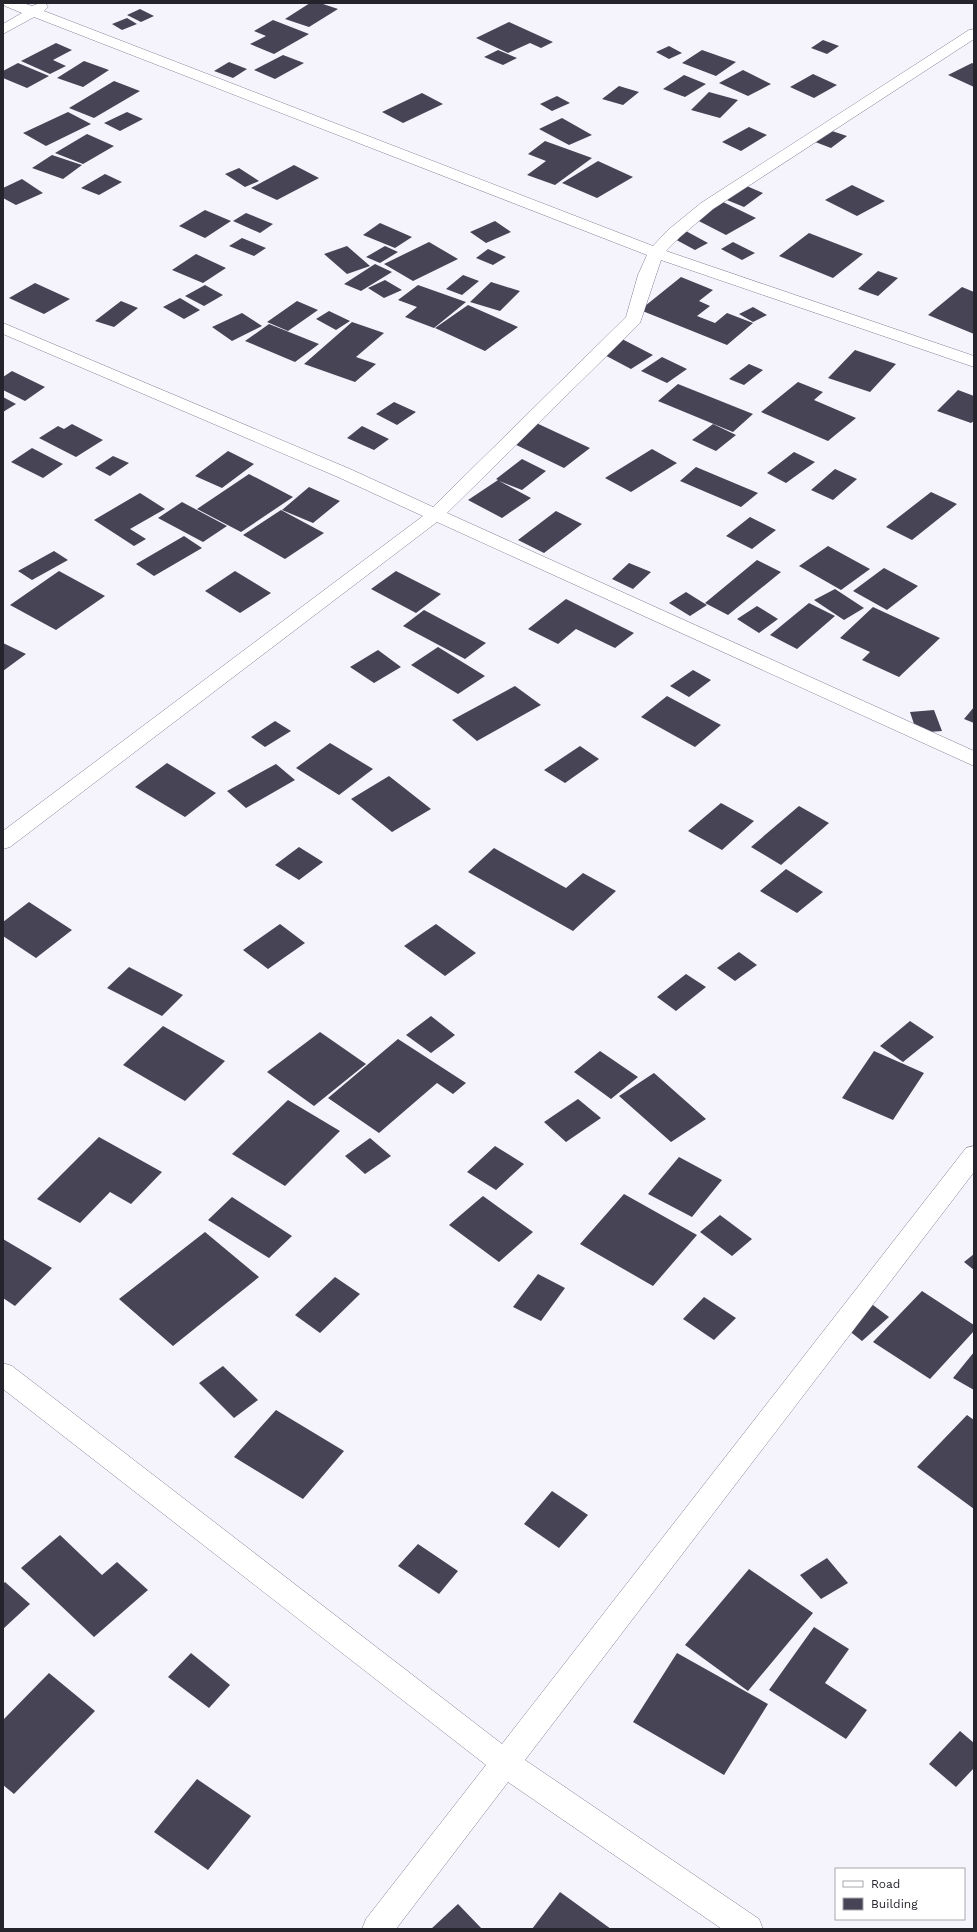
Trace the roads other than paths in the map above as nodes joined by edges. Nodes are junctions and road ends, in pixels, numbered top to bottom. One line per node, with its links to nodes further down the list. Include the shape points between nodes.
1 (10, 3): 3 (street)
2 (48, 3): 3 (street)
3 (33, 12): 4 (street); 6 (street)
4 (3, 30)
5 (974, 33): 6 (street, via 707,206 683,225)
6 (657, 253): 8 (street); 9 (street, via 634,319)
7 (3, 328): 9 (street, via 344,473)
8 (974, 362)
9 (435, 515): 10 (street); 11 (street)
10 (974, 759)
11 (3, 842)
12 (974, 1155): 14 (street)
13 (3, 1374): 14 (street)
14 (505, 1763): 15 (street); 16 (street)
15 (377, 1929)
16 (748, 1929)

